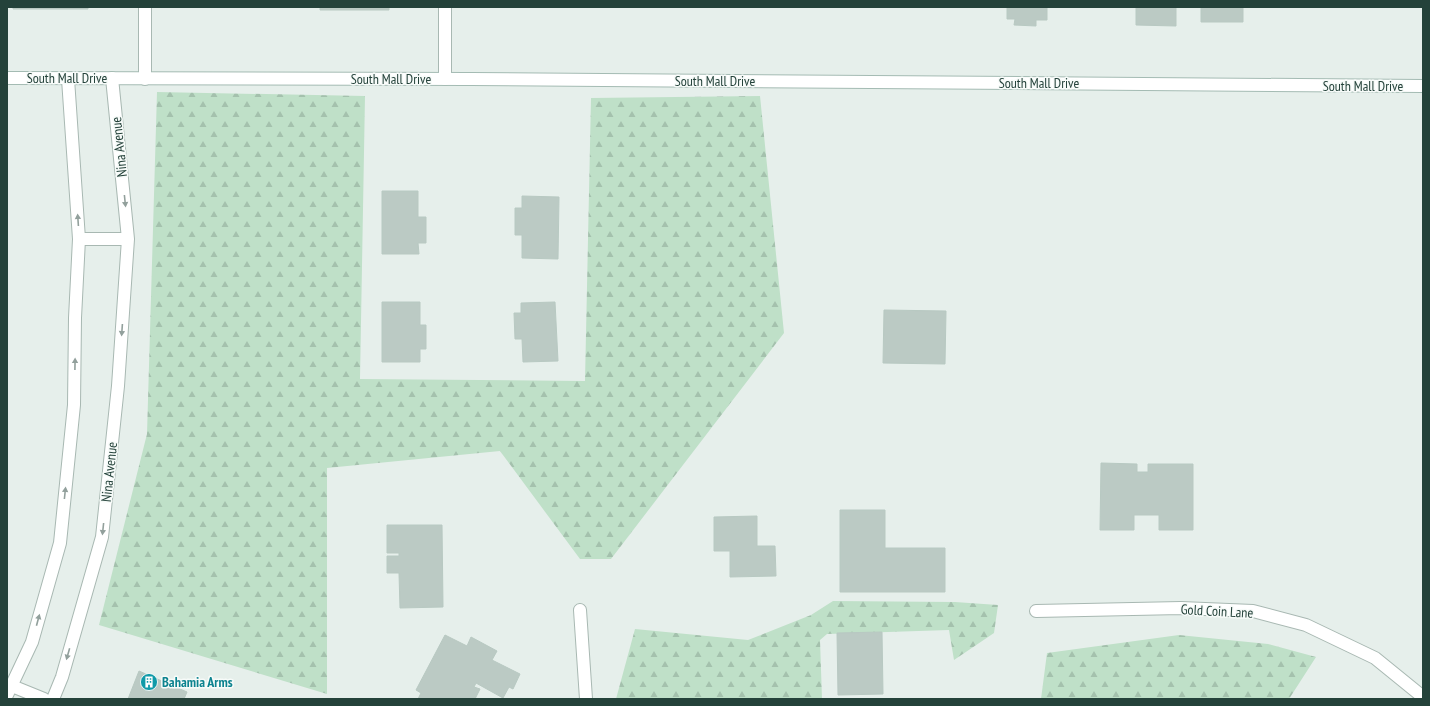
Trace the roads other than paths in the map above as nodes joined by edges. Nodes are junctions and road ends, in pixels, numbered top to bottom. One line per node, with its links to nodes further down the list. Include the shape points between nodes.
1 (145, 7): 6 (street)
2 (445, 7): 7 (street)
3 (7, 78): 5 (street, South Mall Drive)
4 (112, 78): 5 (street, South Mall Drive); 6 (street, South Mall Drive); 10 (street, Nina Avenue, one-way to 10)
5 (68, 79): 9 (street, one-way to 5)
6 (145, 79): 7 (street, South Mall Drive)
7 (445, 79): 8 (street, South Mall Drive)
8 (1423, 86)
9 (79, 239): 10 (street); 13 (street, one-way to 9, via 32,642 60,543 74,405)
10 (128, 239): 16 (street, Nina Avenue, one-way to 16, via 118,386 102,537 62,677)
11 (580, 610): 17 (street)
12 (1036, 611): 14 (street, Gold Coin Lane, via 1181,608 1253,611 1306,625 1375,658)
13 (10, 690): 15 (street)
14 (1423, 697)
15 (44, 699)
16 (53, 699)
17 (586, 699)

